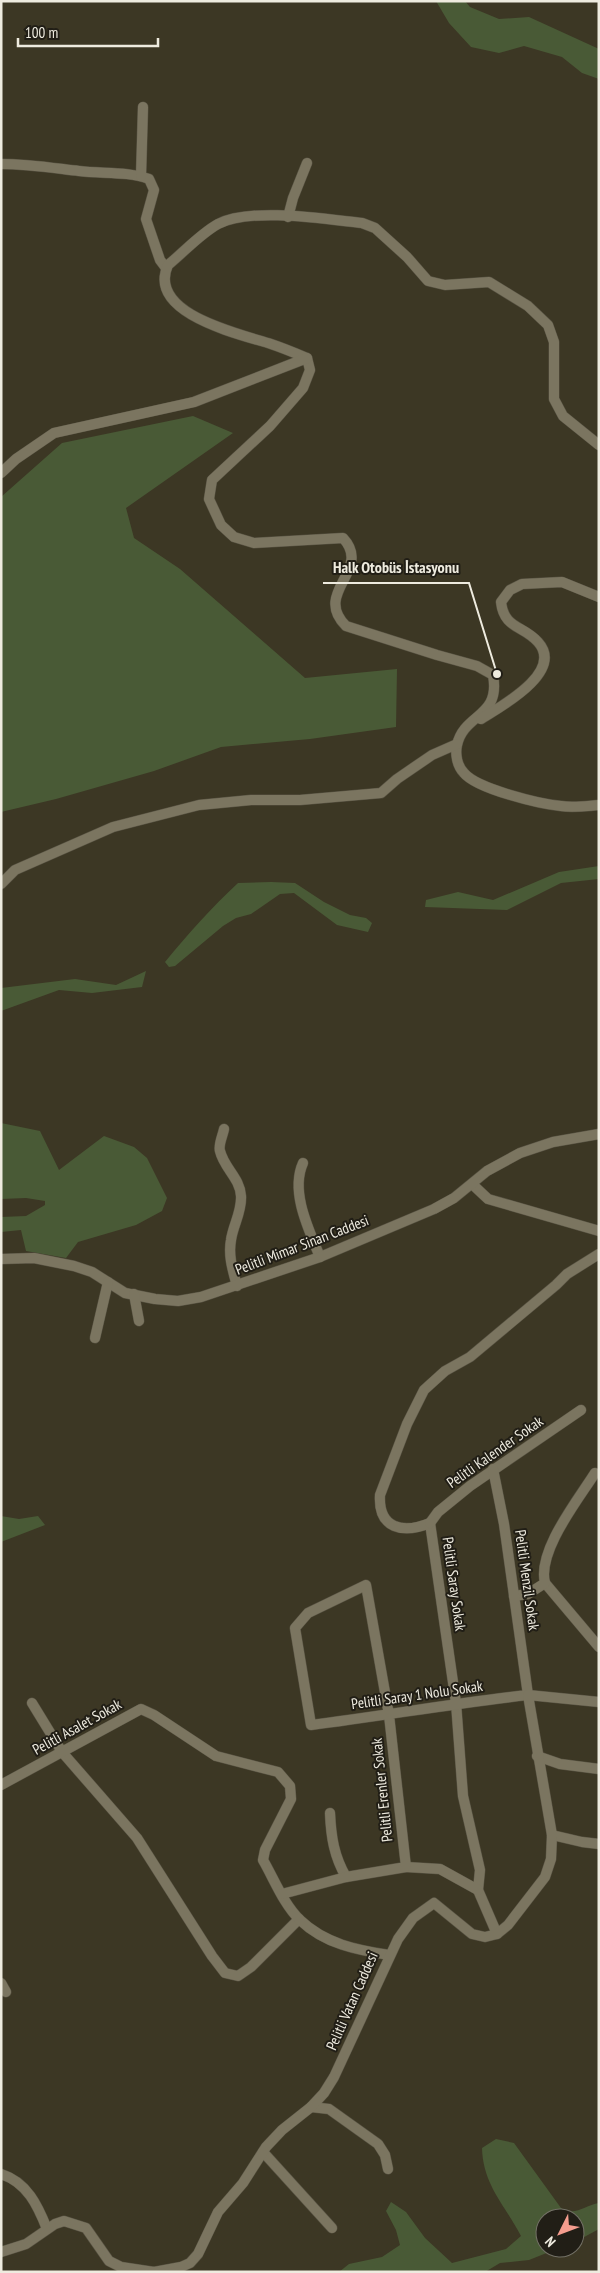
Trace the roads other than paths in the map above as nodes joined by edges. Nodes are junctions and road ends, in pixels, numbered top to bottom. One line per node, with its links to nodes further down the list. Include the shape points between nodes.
1 (143, 107): 4 (street)
2 (307, 163): 5 (street)
3 (1, 164): 4 (street)
4 (142, 176): 6 (street, via 149,179 154,190 146,219 160,260)
5 (288, 217): 6 (street, via 249,216 216,225); 8 (street, via 362,223 375,228 428,281 445,285 489,282 528,306 548,325 554,342 554,399 563,416)
6 (166, 268): 7 (street, via 164,282 184,311 213,326)
7 (307, 358): 9 (street, via 194,402 54,433); 11 (street, via 310,370 304,388 270,426 212,480 209,498 221,525 234,536 247,541 343,538 350,546 352,557 347,575 336,594 335,610 346,626 477,666 494,675 494,700)
8 (599, 444)
9 (1, 473)
10 (599, 598): 11 (street, via 562,582 522,584 510,590 501,602 502,611 506,620 539,642 544,657 540,672 522,693)
11 (466, 729): 12 (street)
12 (457, 744): 13 (street, via 456,758 464,774 476,782 529,801 561,806); 14 (street, via 432,755 381,793 198,805 113,827 15,870)
13 (599, 805)
14 (1, 884)
15 (224, 1129): 24 (street, via 219,1150 236,1176 241,1195 240,1217 231,1240 230,1262)
16 (599, 1134): 18 (street, Pelitli Mimar Sinan Caddesi, via 553,1142 520,1153 487,1171)
17 (303, 1163): 21 (street, via 298,1174 302,1205)
18 (472, 1184): 19 (street, via 488,1199); 21 (street, Pelitli Mimar Sinan Caddesi, via 434,1208)
19 (599, 1231)
20 (599, 1254): 31 (street, Pelitli Saray Sokak, via 567,1274 470,1357 445,1371 424,1390 380,1495 380,1505 389,1523 403,1530)
21 (320, 1258): 24 (street, Pelitli Mimar Sinan Caddesi)
22 (1, 1259): 23 (street, Pelitli Mimar Sinan Caddesi, via 34,1258 74,1266)
23 (108, 1282): 25 (street, Pelitli Mimar Sinan Caddesi); 27 (street)
24 (237, 1286): 25 (street, Pelitli Mimar Sinan Caddesi, via 178,1301)
25 (134, 1294): 26 (street)
26 (139, 1321)
27 (95, 1338)
28 (581, 1410): 29 (street, Pelitli Kalender Sokak)
29 (493, 1469): 31 (street, Pelitli Kalender Sokak, via 438,1512); 33 (street, Pelitli Menzil Sokak)
30 (595, 1473): 32 (street, via 555,1537 544,1564)
31 (430, 1523): 38 (street, Pelitli Saray Sokak)
32 (545, 1583): 33 (street, via 528,1594); 34 (street)
33 (514, 1596): 35 (street, Pelitli Menzil Sokak)
34 (599, 1647)
35 (528, 1695): 36 (street); 38 (street, Pelitli Saray 1 Nolu Sokak); 42 (street)
36 (599, 1702)
37 (32, 1703): 41 (street)
38 (456, 1703): 39 (street, Pelitli Saray 1 Nolu Sokak); 50 (street, Pelitli Saray Sokak, via 461,1783 480,1870)
39 (389, 1715): 40 (street, Pelitli Saray 1 Nolu Sokak); 40 (street, Pelitli Erenler Sokak, via 366,1585 308,1613 295,1628); 48 (street, Pelitli Erenler Sokak)
40 (311, 1725)
41 (62, 1752): 44 (street, Pelitli Asalet Sokak); 51 (street, Pelitli Asalet Sokak, via 141,1709 216,1756 278,1772 290,1786 292,1799 263,1860); 52 (street, via 137,1838 225,1973 238,1976 251,1967)
42 (537, 1756): 43 (street, via 560,1764); 46 (street)
43 (599, 1769)
44 (1, 1786)
45 (330, 1813): 49 (street, via 334,1852)
46 (552, 1835): 47 (street); 53 (street, via 551,1859 545,1877 508,1925)
47 (599, 1844)
48 (406, 1866): 49 (street); 50 (street, via 440,1869)
49 (346, 1877): 51 (street)
50 (478, 1890): 53 (street, Pelitli Saray Sokak)
51 (282, 1894): 52 (street, Pelitli Asalet Sokak)
52 (299, 1920): 54 (street, Pelitli Asalet Sokak, via 333,1942)
53 (497, 1934): 54 (street, Pelitli Vatan Caddesi, via 485,1937 472,1934 434,1903 413,1918)
54 (389, 1955): 55 (street, Pelitli Vatan Caddesi, via 334,2077)
55 (311, 2107): 56 (street, Pelitli Vatan Caddesi, via 278,2134); 57 (street, via 329,2109 378,2144)
56 (263, 2152): 59 (street); 62 (street, Pelitli Vatan Caddesi, via 243,2183 218,2212 198,2254 190,2263 154,2272)
57 (388, 2169)
58 (1, 2174): 60 (street, via 35,2200)
59 (332, 2228)
60 (47, 2229): 61 (street, Pelitli Vatan Caddesi, via 26,2244); 62 (street, Pelitli Vatan Caddesi, via 64,2221 86,2228 109,2260)
61 (1, 2252)
62 (134, 2271)

